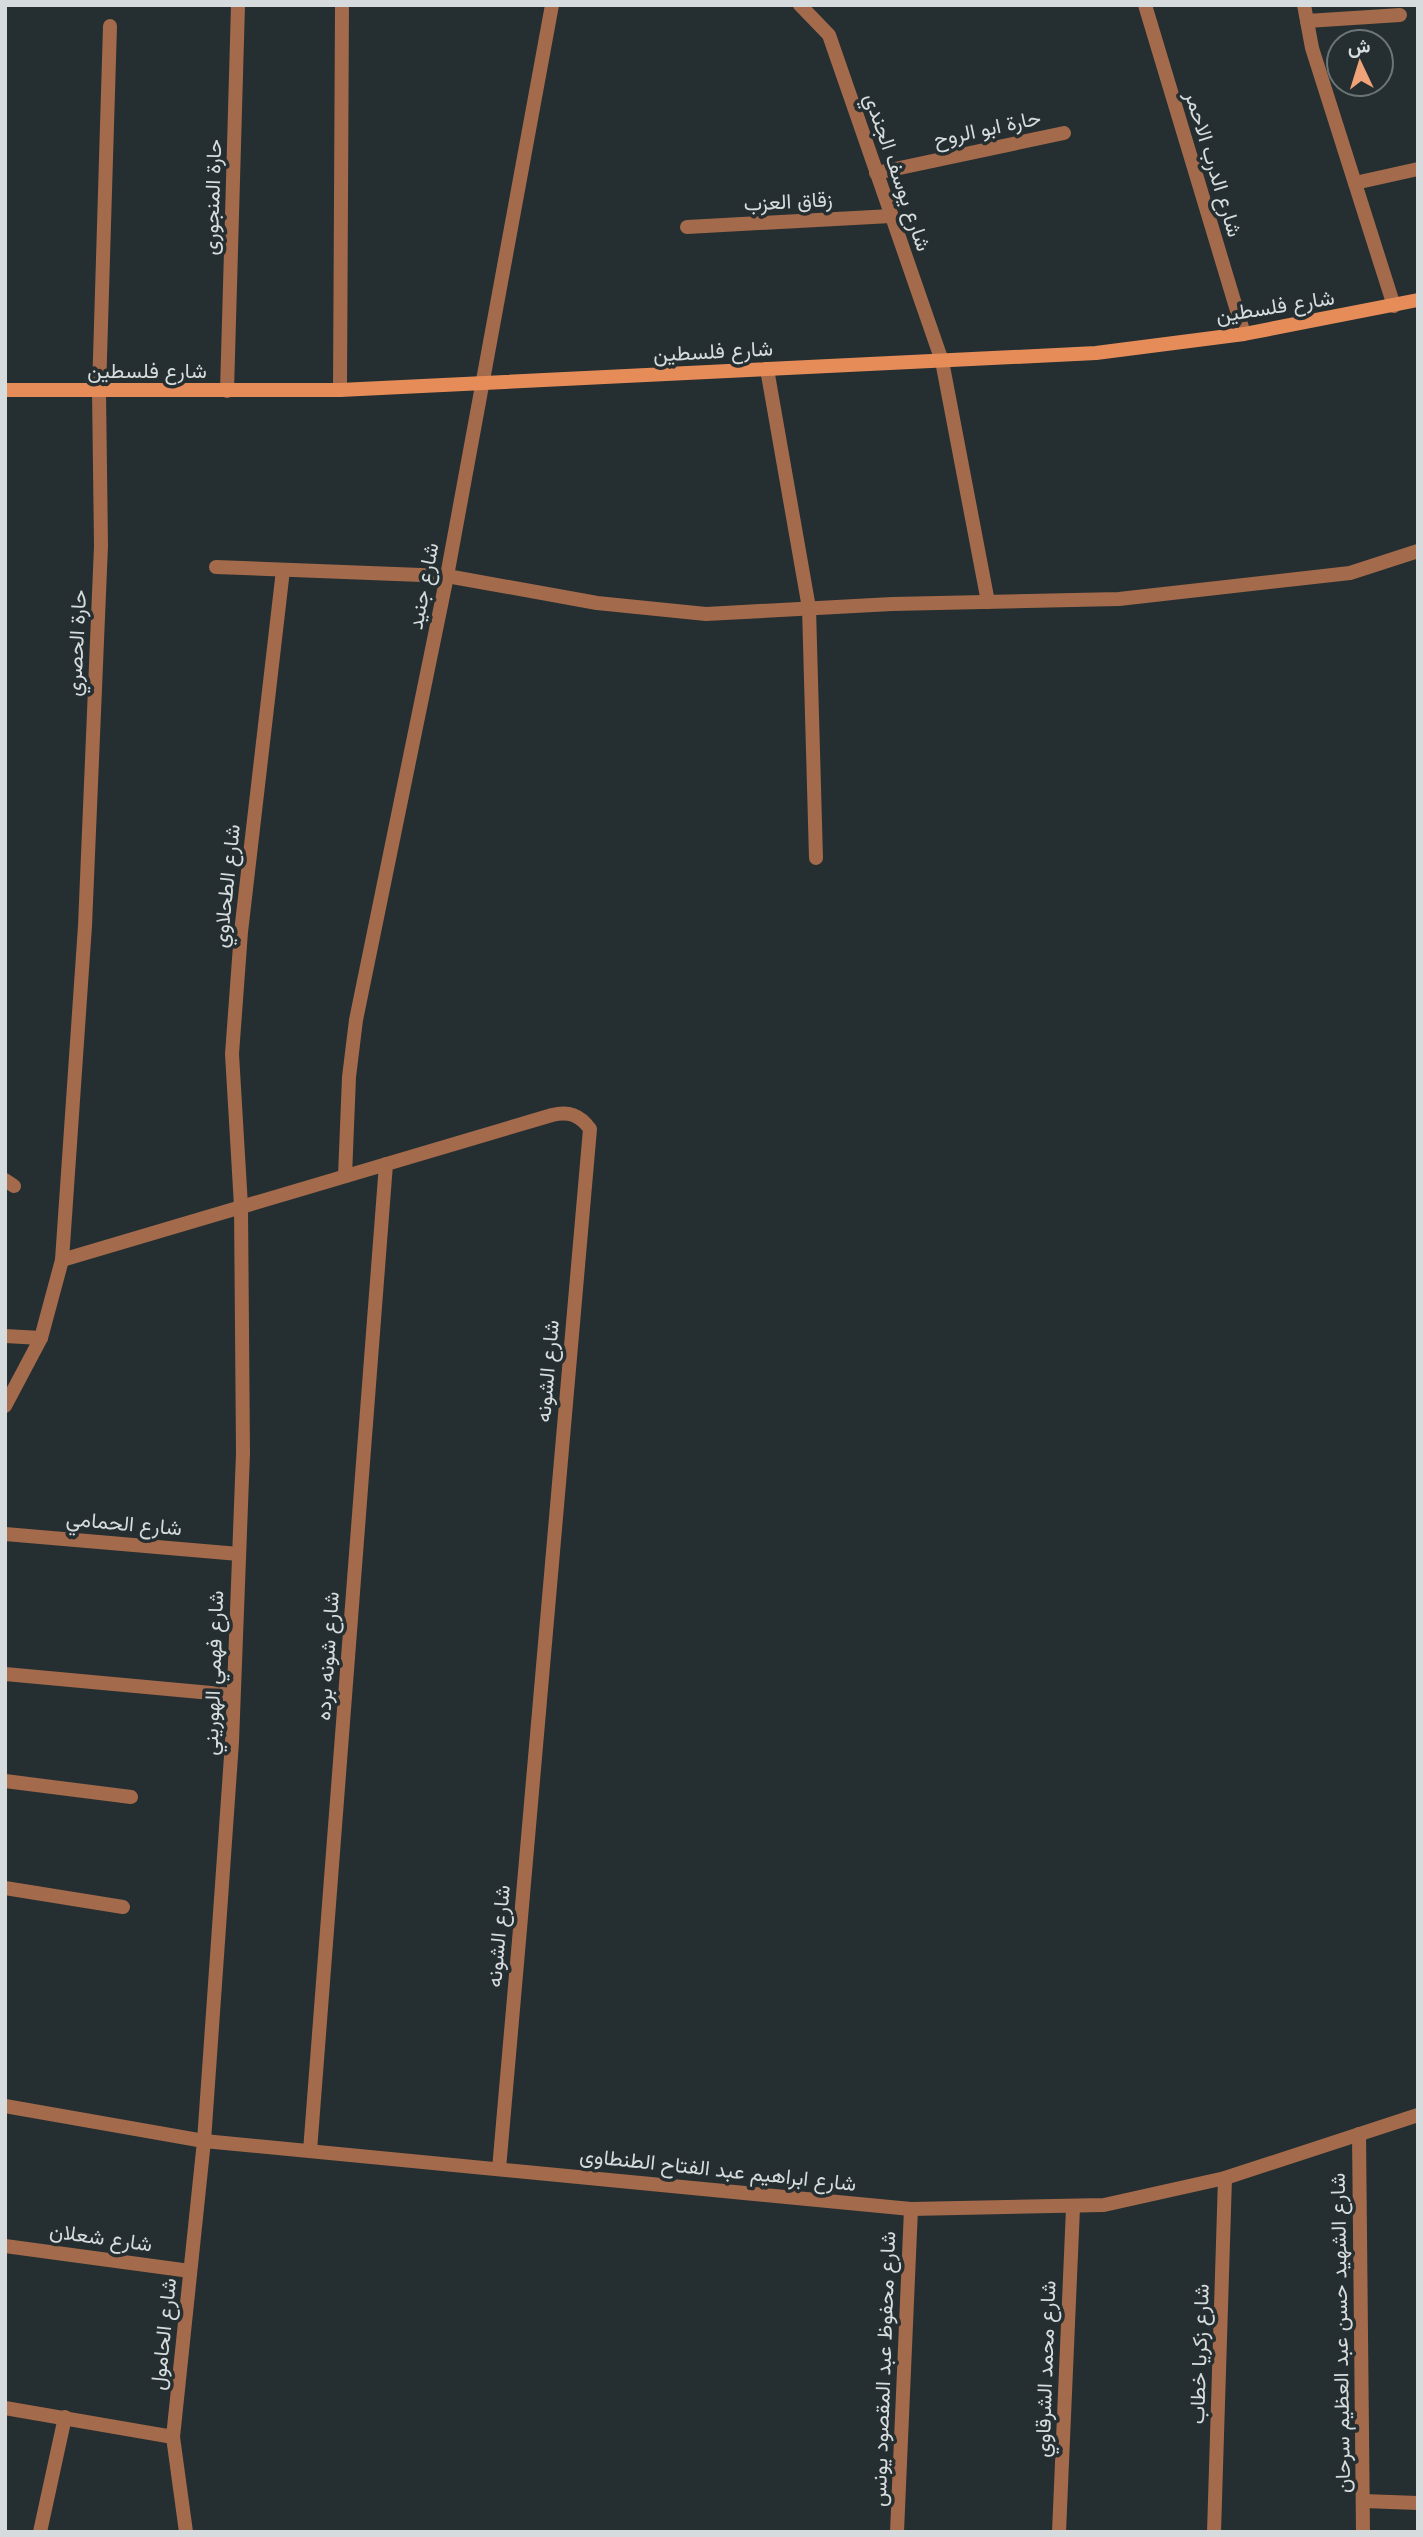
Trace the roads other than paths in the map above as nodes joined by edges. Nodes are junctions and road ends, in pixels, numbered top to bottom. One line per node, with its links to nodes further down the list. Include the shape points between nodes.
1 (238, 5): 25 (street, حارة المنجورى)
2 (342, 5): 23 (street)
3 (552, 5): 21 (street, شارع جنيد)
4 (800, 5): 12 (street, شارع يوسف الجندي, via 829,35)
5 (1145, 5): 18 (street, شارع الدرب الاحمر)
6 (1304, 5): 8 (street)
7 (1400, 15): 8 (street)
8 (1307, 21): 13 (street)
9 (110, 26): 24 (street, حارة الحصري)
10 (1064, 134): 12 (street, حارة ابو الروح)
11 (1418, 169): 13 (street)
12 (876, 173): 14 (street, شارع يوسف الجندي)
13 (1354, 183): 17 (street)
14 (891, 216): 15 (street, زقاق العزب); 19 (street, شارع يوسف الجندي)
15 (687, 227)
16 (1418, 300): 17 (street, شارع فلسطين)
17 (1394, 306): 18 (street, شارع فلسطين)
18 (1244, 334): 19 (street, شارع فلسطين, via 1096,352)
19 (942, 361): 20 (street, شارع فلسطين); 30 (street, شارع يوسف الجندي)
20 (767, 369): 21 (street, شارع فلسطين); 31 (street)
21 (481, 383): 23 (street, شارع فلسطين); 29 (street, شارع جنيد)
22 (5, 390): 24 (street, شارع فلسطين)
23 (340, 390): 25 (street, شارع فلسطين)
24 (99, 391): 25 (street, شارع فلسطين); 36 (street, حارة الحصري, via 101,559 85,926)
25 (227, 391)
26 (1418, 551): 30 (street, via 1350,573 1119,599)
27 (216, 568): 28 (street)
28 (282, 570): 29 (street); 35 (street, شارع الطحلاوي, via 241,932 232,1054)
29 (447, 576): 31 (street, via 597,603 706,614); 34 (street, شارع جنيد, via 356,1020)
30 (989, 602): 31 (street)
31 (809, 608): 32 (street)
32 (816, 858)
33 (386, 1164): 34 (street, شارع الشونه); 52 (street, شارع شونه برده); 53 (street, شارع الشونه, via 561,1113 578,1116 590,1129)
34 (345, 1176): 35 (street, شارع الشونه)
35 (241, 1206): 36 (street, شارع الشونه); 41 (street, شارع فهمي الهوريني)
36 (62, 1260): 38 (street, حارة الحصري)
37 (5, 1336): 38 (street)
38 (41, 1338): 39 (street, حارة الحصري)
39 (5, 1406)
40 (5, 1534): 41 (street, شارع الحمامي)
41 (239, 1554): 43 (street, شارع فهمي الهوريني)
42 (5, 1674): 43 (street)
43 (233, 1695): 51 (street, شارع فهمي الهوريني)
44 (5, 1781): 45 (street)
45 (131, 1797)
46 (5, 1888): 47 (street)
47 (123, 1907)
48 (5, 2106): 51 (street, شارع ابراهيم عبد الفتاح الطنطاوى)
49 (1418, 2115): 50 (street, شارع ابراهيم عبد الفتاح الطنطاوى)
50 (1359, 2134): 54 (street, شارع ابراهيم عبد الفتاح الطنطاوى); 62 (street, شارع الشهيد حسن عبد العظيم سرحان)
51 (204, 2141): 52 (street, شارع ابراهيم عبد الفتاح الطنطاوى); 58 (street, شارع الحامول)
52 (310, 2151): 53 (street, شارع ابراهيم عبد الفتاح الطنطاوى)
53 (499, 2169): 56 (street, شارع ابراهيم عبد الفتاح الطنطاوى)
54 (1225, 2178): 55 (street, شارع ابراهيم عبد الفتاح الطنطاوى); 68 (street, شارع زكريا خطاب)
55 (1073, 2208): 56 (street, شارع ابراهيم عبد الفتاح الطنطاوى); 67 (street, شارع محمد الشرقاوي)
56 (911, 2209): 66 (street, شارع محفوظ عبد المقصود يونس)
57 (5, 2246): 58 (street, شارع شعلان)
58 (190, 2271): 61 (street, شارع الحامول)
59 (5, 2408): 60 (street)
60 (65, 2417): 61 (street); 64 (street)
61 (173, 2437): 65 (street, شارع الحامول)
62 (1363, 2501): 63 (street); 69 (street, شارع الشهيد حسن عبد العظيم سرحان)
63 (1418, 2503)
64 (40, 2532)
65 (186, 2532)
66 (897, 2532)
67 (1059, 2532)
68 (1214, 2532)
69 (1363, 2532)

